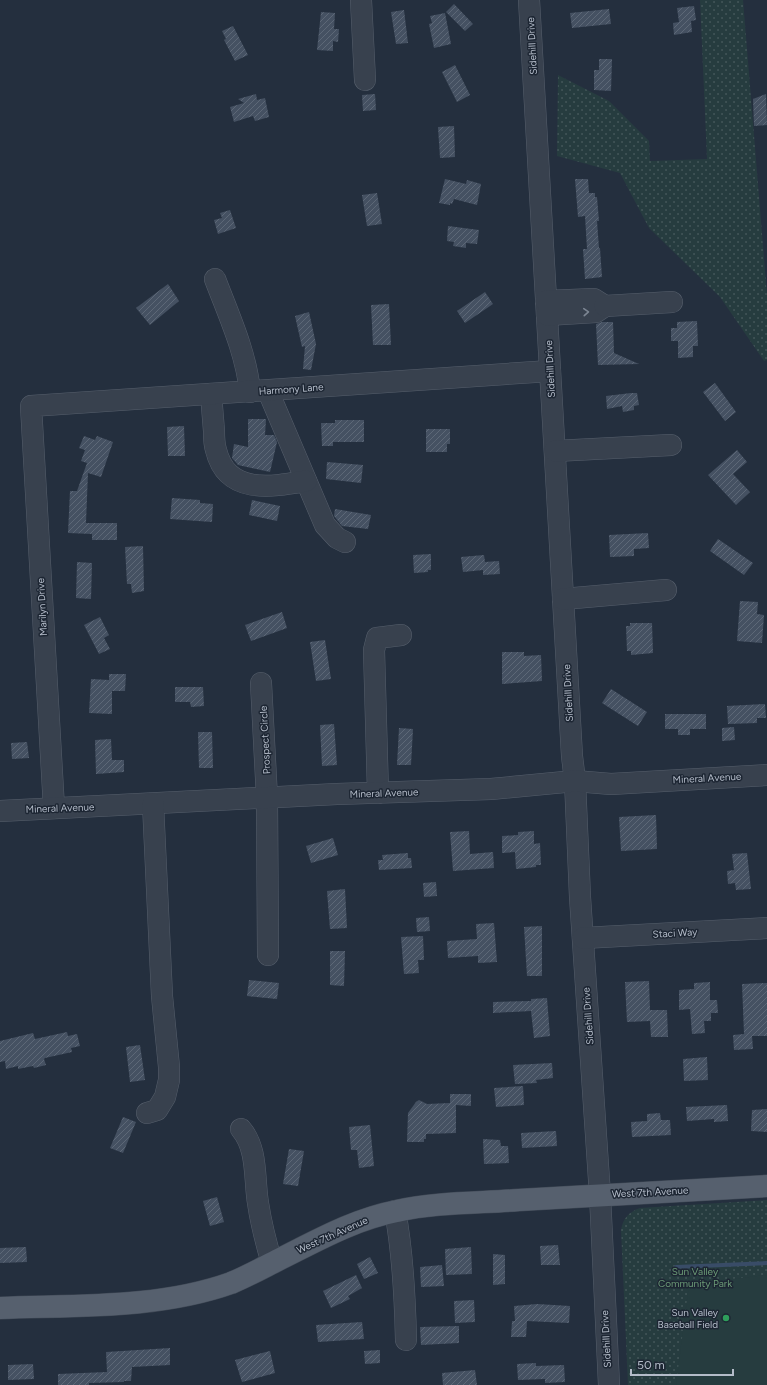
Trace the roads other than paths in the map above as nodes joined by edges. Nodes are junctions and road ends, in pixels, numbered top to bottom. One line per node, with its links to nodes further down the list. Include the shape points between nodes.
1 (361, 0): 3 (street)
2 (529, 0): 6 (street, Sidehill Drive)
3 (365, 80)
4 (215, 279): 8 (street, via 245,362)
5 (672, 302): 6 (street, via 606,306 596,312)
6 (547, 308): 7 (street, Sidehill Drive)
7 (550, 371): 8 (street, Harmony Lane); 12 (street, Sidehill Drive)
8 (259, 391): 9 (street, Harmony Lane); 13 (street)
9 (211, 394): 10 (street, Harmony Lane); 13 (street, via 215,450 230,475 250,485 278,486)
10 (31, 406): 24 (street, Marilyn Drive)
11 (671, 445): 12 (street)
12 (555, 451): 16 (street, Sidehill Drive)
13 (306, 481): 14 (street, via 325,525 337,538)
14 (345, 542)
15 (666, 590): 16 (street)
16 (563, 599): 20 (street, Sidehill Drive)
17 (401, 635): 21 (street, via 377,638 374,650)
18 (261, 683): 22 (street, Prospect Circle)
19 (767, 775): 20 (street, Mineral Avenue, via 611,784)
20 (575, 781): 21 (street, Mineral Avenue, via 491,789); 27 (street, Sidehill Drive)
21 (378, 793): 22 (street, Mineral Avenue)
22 (268, 798): 23 (street, Mineral Avenue); 28 (street, Prospect Circle)
23 (153, 804): 24 (street, Mineral Avenue); 29 (street, via 162,996 169,1080 157,1110)
24 (54, 808): 25 (street, Mineral Avenue)
25 (0, 812)
26 (767, 928): 27 (street, Staci Way)
27 (583, 938): 32 (street, Sidehill Drive)
28 (268, 955)
29 (147, 1113)
30 (241, 1129): 34 (street, via 252,1148 258,1202)
31 (767, 1186): 32 (main road, West 7th Avenue)
32 (600, 1195): 33 (main road, West 7th Avenue, via 414,1207); 37 (street, Sidehill Drive)
33 (395, 1211): 34 (main road, West 7th Avenue, via 350,1225); 36 (street, via 400,1238)
34 (272, 1263): 35 (main road, West 7th Avenue, via 233,1282 172,1298 116,1304)
35 (0, 1308)
36 (406, 1340)
37 (609, 1385)

